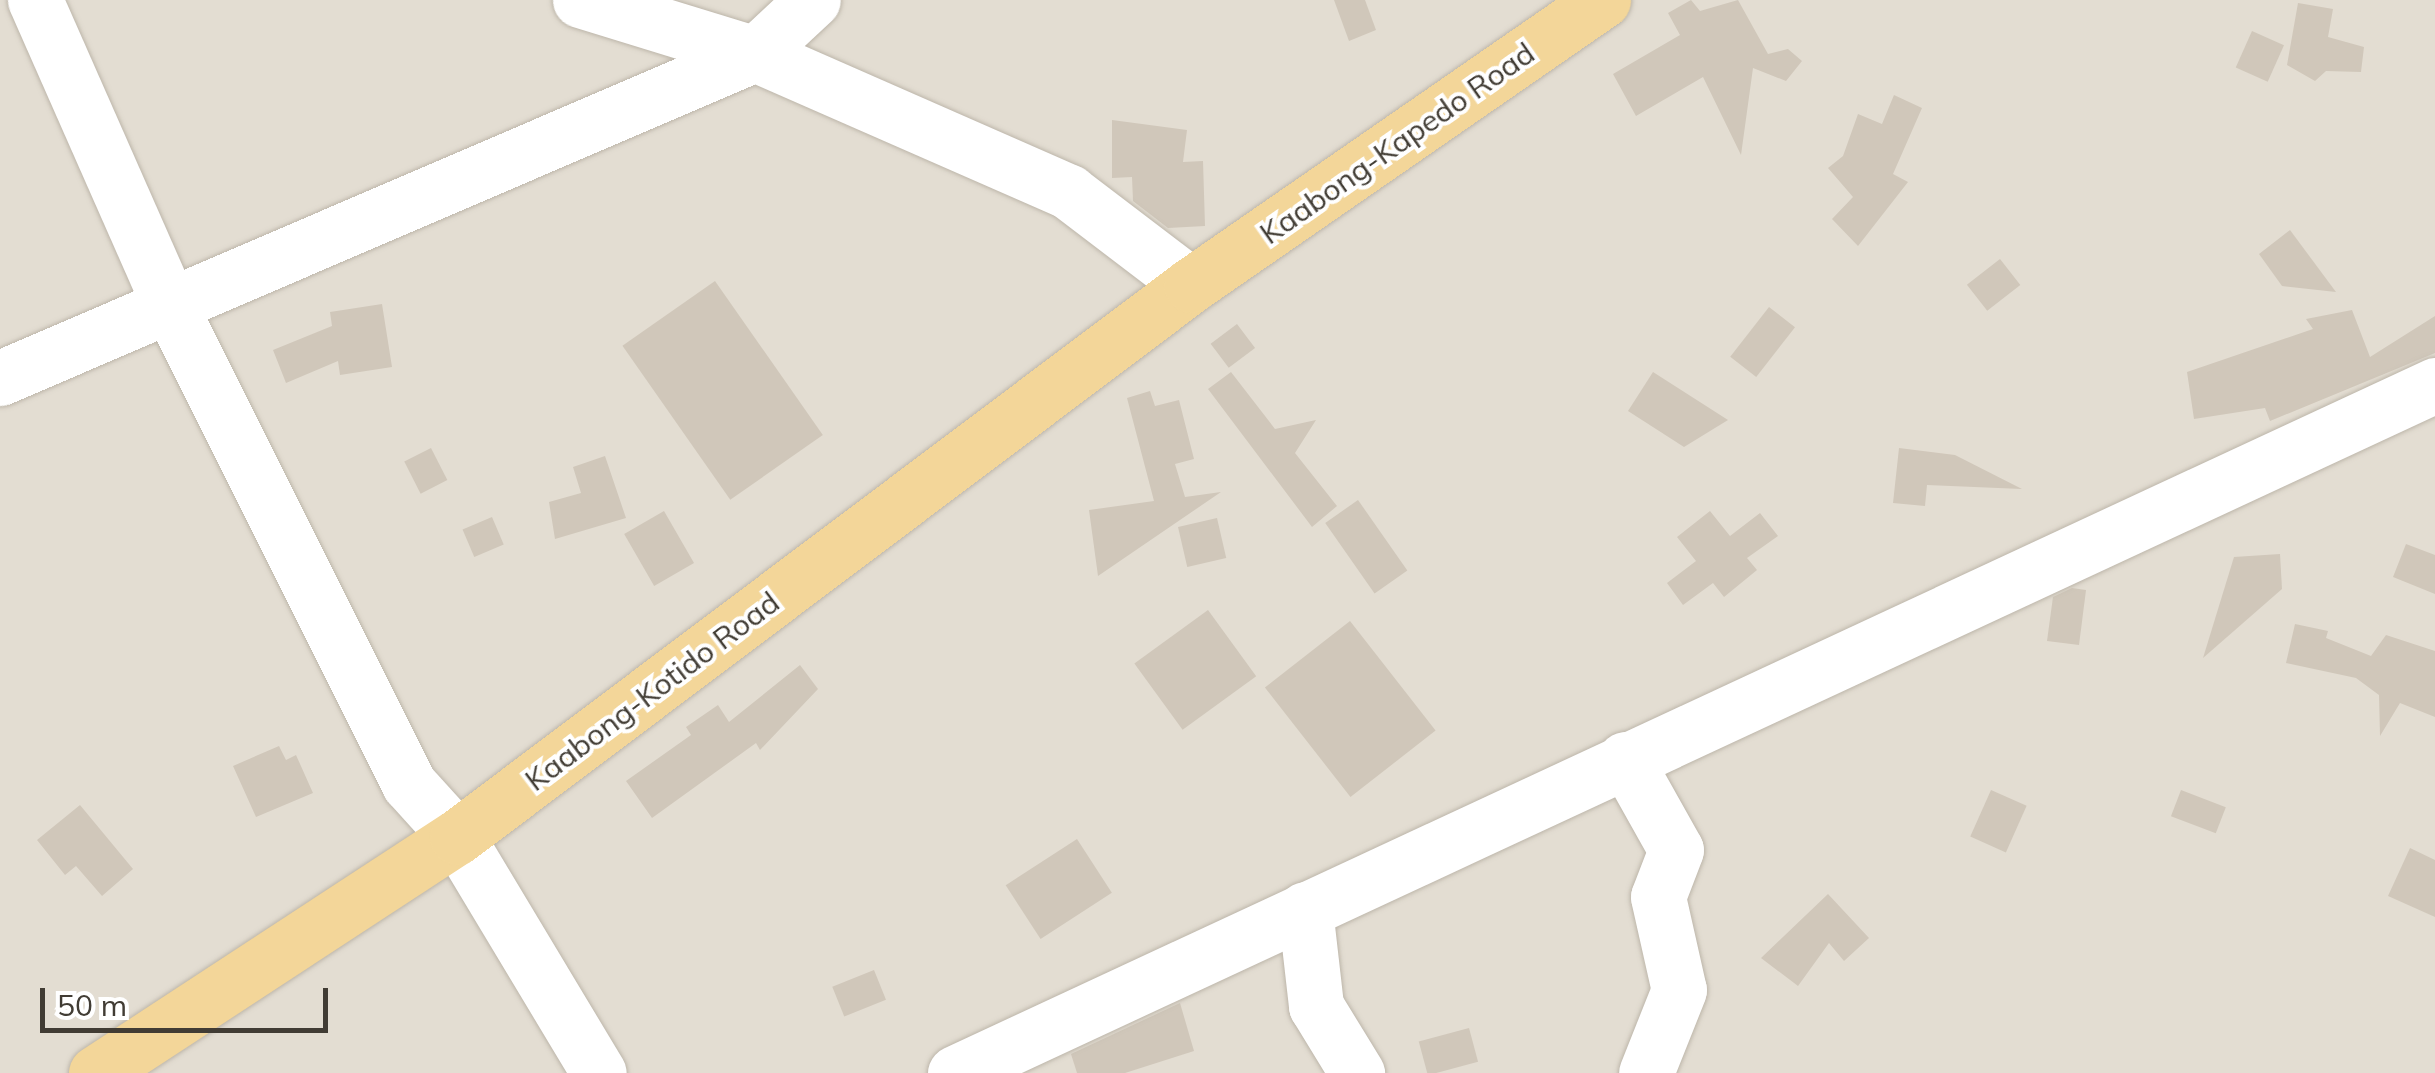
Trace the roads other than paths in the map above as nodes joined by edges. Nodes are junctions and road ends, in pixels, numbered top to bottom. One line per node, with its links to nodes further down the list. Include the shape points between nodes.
1 (35, 0): 7 (street)
2 (580, 0): 5 (street)
3 (813, 0): 5 (street)
4 (1603, 0): 6 (main road, Kaabong-Kapedo Road)
5 (755, 54): 6 (street, via 1068,192); 7 (street)
6 (1191, 286): 11 (main road, Kaabong-Kotido Road)
7 (170, 306): 8 (street); 11 (street, via 409,784)
8 (0, 378)
9 (2435, 385): 10 (street)
10 (1625, 759): 12 (street); 17 (street, via 1676,850 1658,897 1680,990)
11 (457, 837): 13 (main road, Kaabong-Kotido Road); 14 (street)
12 (1305, 909): 15 (street); 16 (street, via 1316,1006)
13 (96, 1073)
14 (599, 1073)
15 (955, 1073)
16 (1357, 1073)
17 (1646, 1073)

